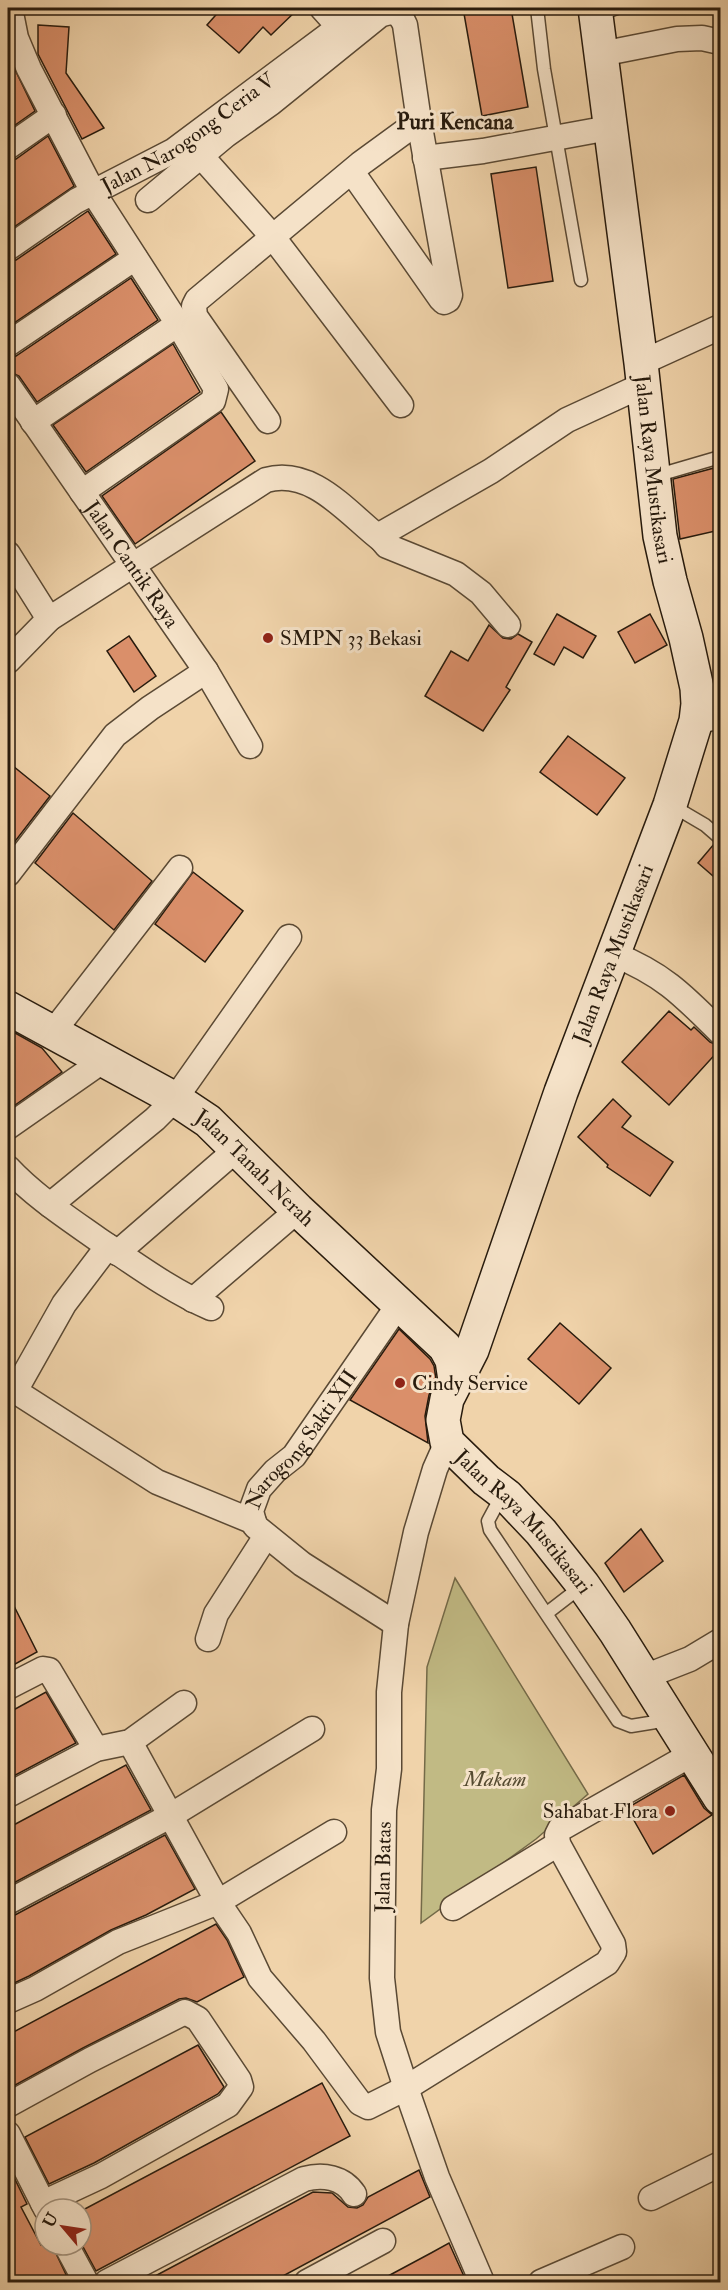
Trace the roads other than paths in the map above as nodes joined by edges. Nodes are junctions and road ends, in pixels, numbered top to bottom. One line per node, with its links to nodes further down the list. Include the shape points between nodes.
1 (10, 8): 7 (street)
2 (322, 8): 6 (street)
3 (362, 8): 6 (street, Jalan Narogong Ceria V)
4 (537, 8): 13 (lane)
5 (603, 10): 9 (main road, Jalan Raya Mustikasari)
6 (339, 27): 18 (street, Jalan Narogong Ceria V, via 173,151)
7 (12, 42): 10 (street)
8 (720, 42): 9 (street, via 677,39)
9 (601, 54): 12 (main road, Jalan Raya Mustikasari)
10 (54, 116): 14 (street); 18 (street)
11 (419, 121): 15 (street, via 405,25 399,14 387,12); 16 (street); 17 (street)
12 (609, 128): 13 (street); 27 (main road, Jalan Raya Mustikasari)
13 (556, 138): 16 (street); 23 (lane)
14 (8, 147)
15 (202, 157): 19 (street); 20 (street)
16 (425, 158): 17 (street, via 450,295 444,302)
17 (352, 172): 20 (street)
18 (93, 192): 21 (street, Jalan Narogong Ceria V); 22 (street)
19 (148, 200)
20 (272, 236): 29 (street); 30 (street, via 200,295 194,306 195,316)
21 (8, 248)
22 (135, 258): 24 (street); 26 (street)
23 (580, 280)
24 (178, 324): 31 (street); 34 (street, via 216,389 215,398)
25 (720, 327): 27 (street)
26 (8, 344)
27 (642, 374): 33 (main road, Jalan Raya Mustikasari); 35 (street, via 491,471 384,533)
28 (8, 385): 31 (street, Jalan Cantik Raya)
29 (401, 405)
30 (268, 421)
31 (33, 422): 34 (street, Jalan Cantik Raya)
32 (720, 457): 33 (lane)
33 (652, 477): 42 (main road, Jalan Raya Mustikasari, via 664,559 697,688)
34 (82, 492): 37 (street, Jalan Cantik Raya)
35 (382, 540): 37 (street, via 316,487 294,479 273,478); 39 (street, via 387,546 456,574 481,593)
36 (8, 554): 38 (street)
37 (133, 566): 38 (street); 41 (street, Jalan Cantik Raya)
38 (49, 619): 40 (street)
39 (508, 626)
40 (8, 661)
41 (206, 671): 43 (street, Jalan Cantik Raya); 47 (street, via 115,735)
42 (709, 711): 44 (main road, Jalan Raya Mustikasari)
43 (250, 746)
44 (670, 805): 45 (lane); 49 (main road, Jalan Raya Mustikasari)
45 (720, 838)
46 (180, 868): 51 (street)
47 (8, 874)
48 (289, 937): 54 (street)
49 (613, 954): 52 (street, via 664,980); 62 (main road, Jalan Raya Mustikasari, via 472,1350)
50 (8, 1008): 51 (main road, Jalan Tanah Nerah)
51 (53, 1032): 53 (main road, Jalan Tanah Nerah)
52 (720, 1032)
53 (104, 1060): 54 (main road, Jalan Tanah Nerah); 55 (street)
54 (175, 1099): 56 (main road, Jalan Tanah Nerah, via 208,1121); 58 (street)
55 (8, 1127)
56 (237, 1149): 59 (main road, Jalan Tanah Nerah); 60 (street)
57 (8, 1168): 58 (street)
58 (50, 1205): 60 (street)
59 (298, 1210): 60 (street, via 202,1304); 61 (main road, Jalan Tanah Nerah)
60 (113, 1250): 65 (street, via 64,1304 15,1390 157,1482)
61 (399, 1304): 62 (main road, Jalan Tanah Nerah, via 446,1347); 65 (street, Narogong Sakti XII, via 294,1456 260,1489 251,1511)
62 (455, 1380): 63 (main road, Jalan Raya Mustikasari, via 443,1420)
63 (447, 1442): 64 (main road, Jalan Raya Mustikasari); 68 (street, Jalan Batas, via 416,1532)
64 (507, 1496): 66 (main road, Jalan Raya Mustikasari); 67 (lane, via 488,1521 490,1530)
65 (260, 1529): 68 (street, Narogong Sakti XII, via 302,1564); 69 (street, via 216,1614)
66 (584, 1585): 67 (lane); 71 (main road, Jalan Raya Mustikasari)
67 (547, 1613): 74 (lane, via 618,1721 631,1726)
68 (396, 1624): 88 (street, Jalan Batas, via 384,1810 382,1978 388,2032)
69 (208, 1639)
70 (720, 1641): 71 (street, via 690,1659)
71 (644, 1677): 74 (main road, Jalan Raya Mustikasari)
72 (8, 1687): 77 (street, via 43,1669 49,1670)
73 (184, 1703): 76 (street)
74 (672, 1719): 78 (main road, Jalan Raya Mustikasari)
75 (312, 1729): 81 (street)
76 (130, 1742): 77 (street); 81 (street)
77 (96, 1749): 79 (street)
78 (692, 1754): 80 (main road, Jalan Raya Mustikasari); 83 (street, via 560,1829)
79 (8, 1795)
80 (720, 1798)
81 (170, 1816): 84 (street); 85 (street)
82 (334, 1832): 85 (street)
83 (558, 1844): 86 (street); 88 (street, via 614,1952 607,1963)
84 (8, 1902)
85 (218, 1902): 87 (street, via 118,1942); 88 (street, via 239,1933 260,1978 360,2103 368,2108)
86 (453, 1908)
87 (8, 2001)
88 (406, 2088): 102 (street, Jalan Batas, via 437,2176)
89 (8, 2105): 94 (street, via 185,2012 198,2019 239,2080 241,2087 228,2105)
90 (8, 2134): 93 (street)
91 (720, 2164): 95 (street)
92 (354, 2194): 100 (street, via 338,2180 314,2176 304,2179)
93 (40, 2197)
94 (62, 2197)
95 (651, 2198)
96 (383, 2241): 101 (street)
97 (622, 2247): 103 (street)
98 (72, 2257): 99 (street)
99 (86, 2283)
100 (107, 2283)
101 (307, 2283)
102 (482, 2283)
103 (541, 2283)

